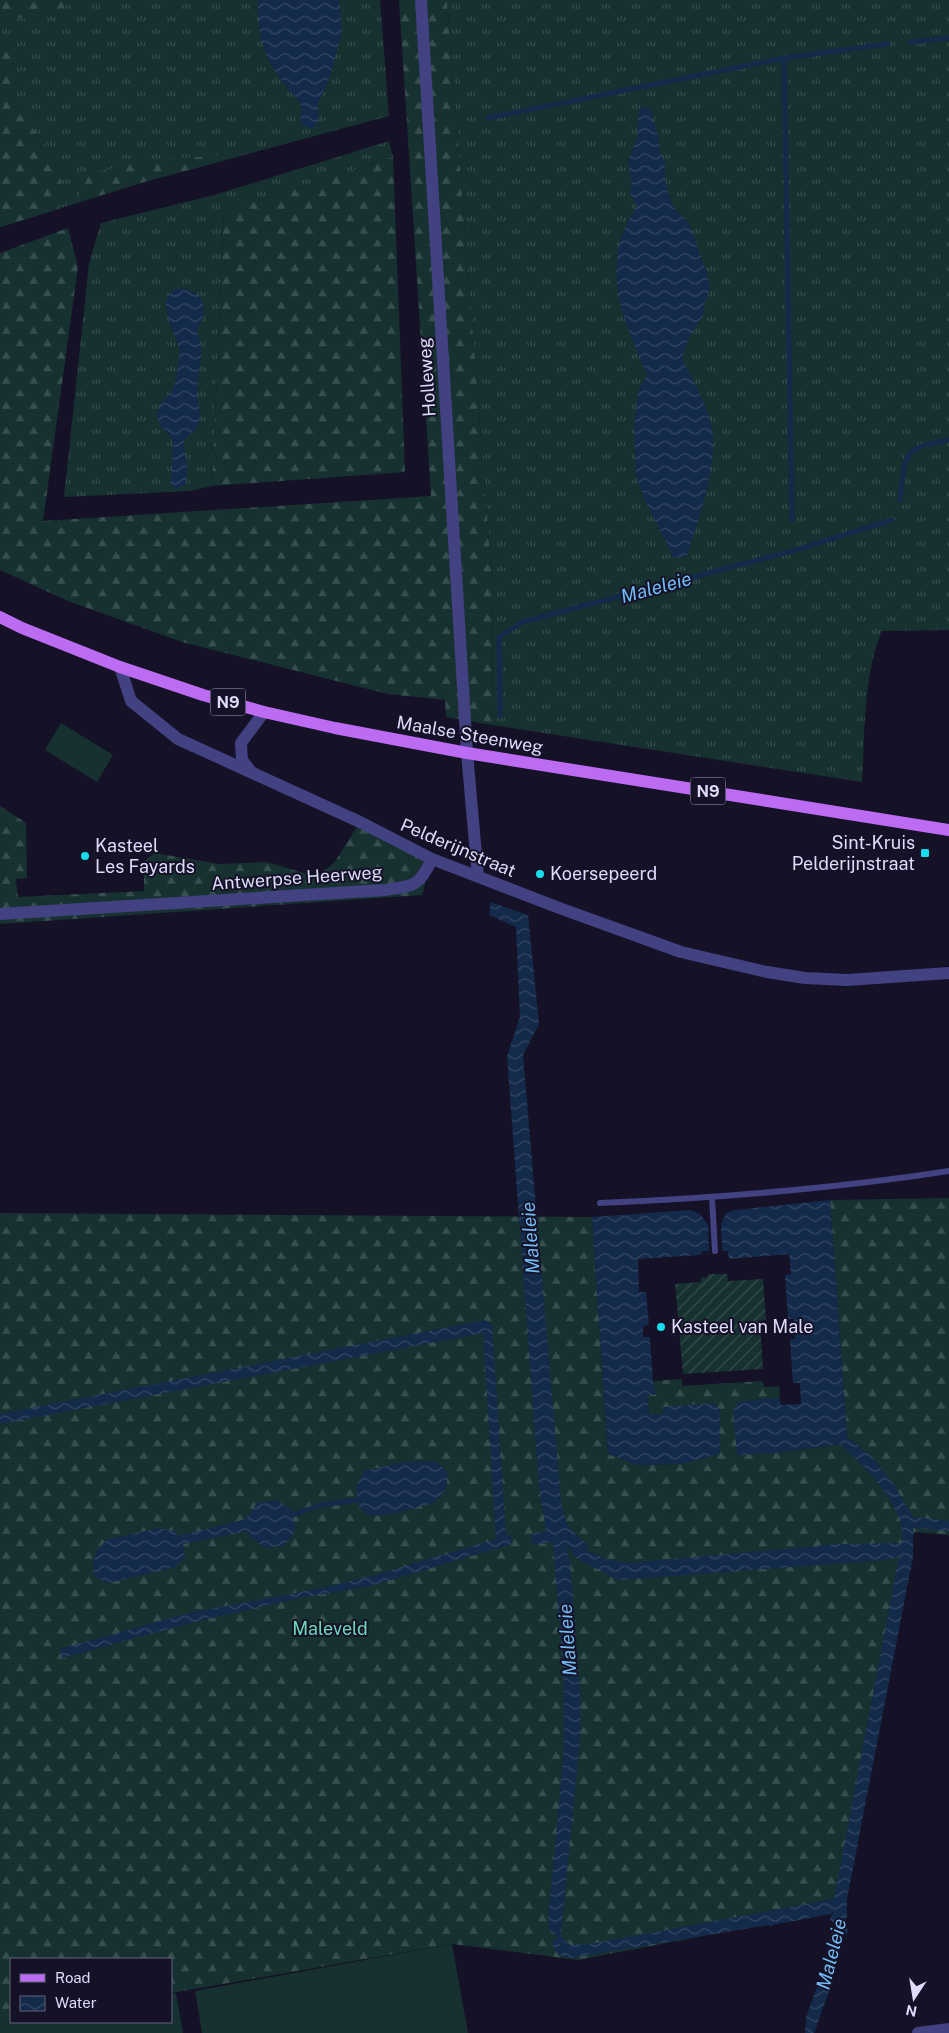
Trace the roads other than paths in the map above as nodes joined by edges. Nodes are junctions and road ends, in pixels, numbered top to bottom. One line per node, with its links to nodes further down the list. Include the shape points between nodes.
1 (421, 0): 5 (street, Holleweg)
2 (0, 618): 3 (main road, Maalse Steenweg / N9)
3 (120, 667): 4 (main road, Maalse Steenweg / N9); 6 (street, Pelderijnstraat, via 131,701 178,739)
4 (264, 712): 5 (main road, Maalse Steenweg / N9); 6 (street, via 241,743 242,760)
5 (467, 753): 7 (main road, Maalse Steenweg / N9); 9 (street, Holleweg)
6 (252, 774): 8 (street, Pelderijnstraat, via 360,822)
7 (949, 830)
8 (432, 859): 9 (street, Pelderijnstraat); 10 (street, Antwerpse Heerweg, via 423,877 414,883 384,890)
9 (478, 878): 11 (street, Pelderijnstraat, via 681,952 767,972 847,980)
10 (0, 914)
11 (949, 973)
12 (949, 1170): 13 (lane, via 881,1181)
13 (712, 1198): 14 (lane); 15 (lane)
14 (600, 1204)
15 (715, 1251)
16 (949, 2030): 17 (street)
17 (918, 2033)

